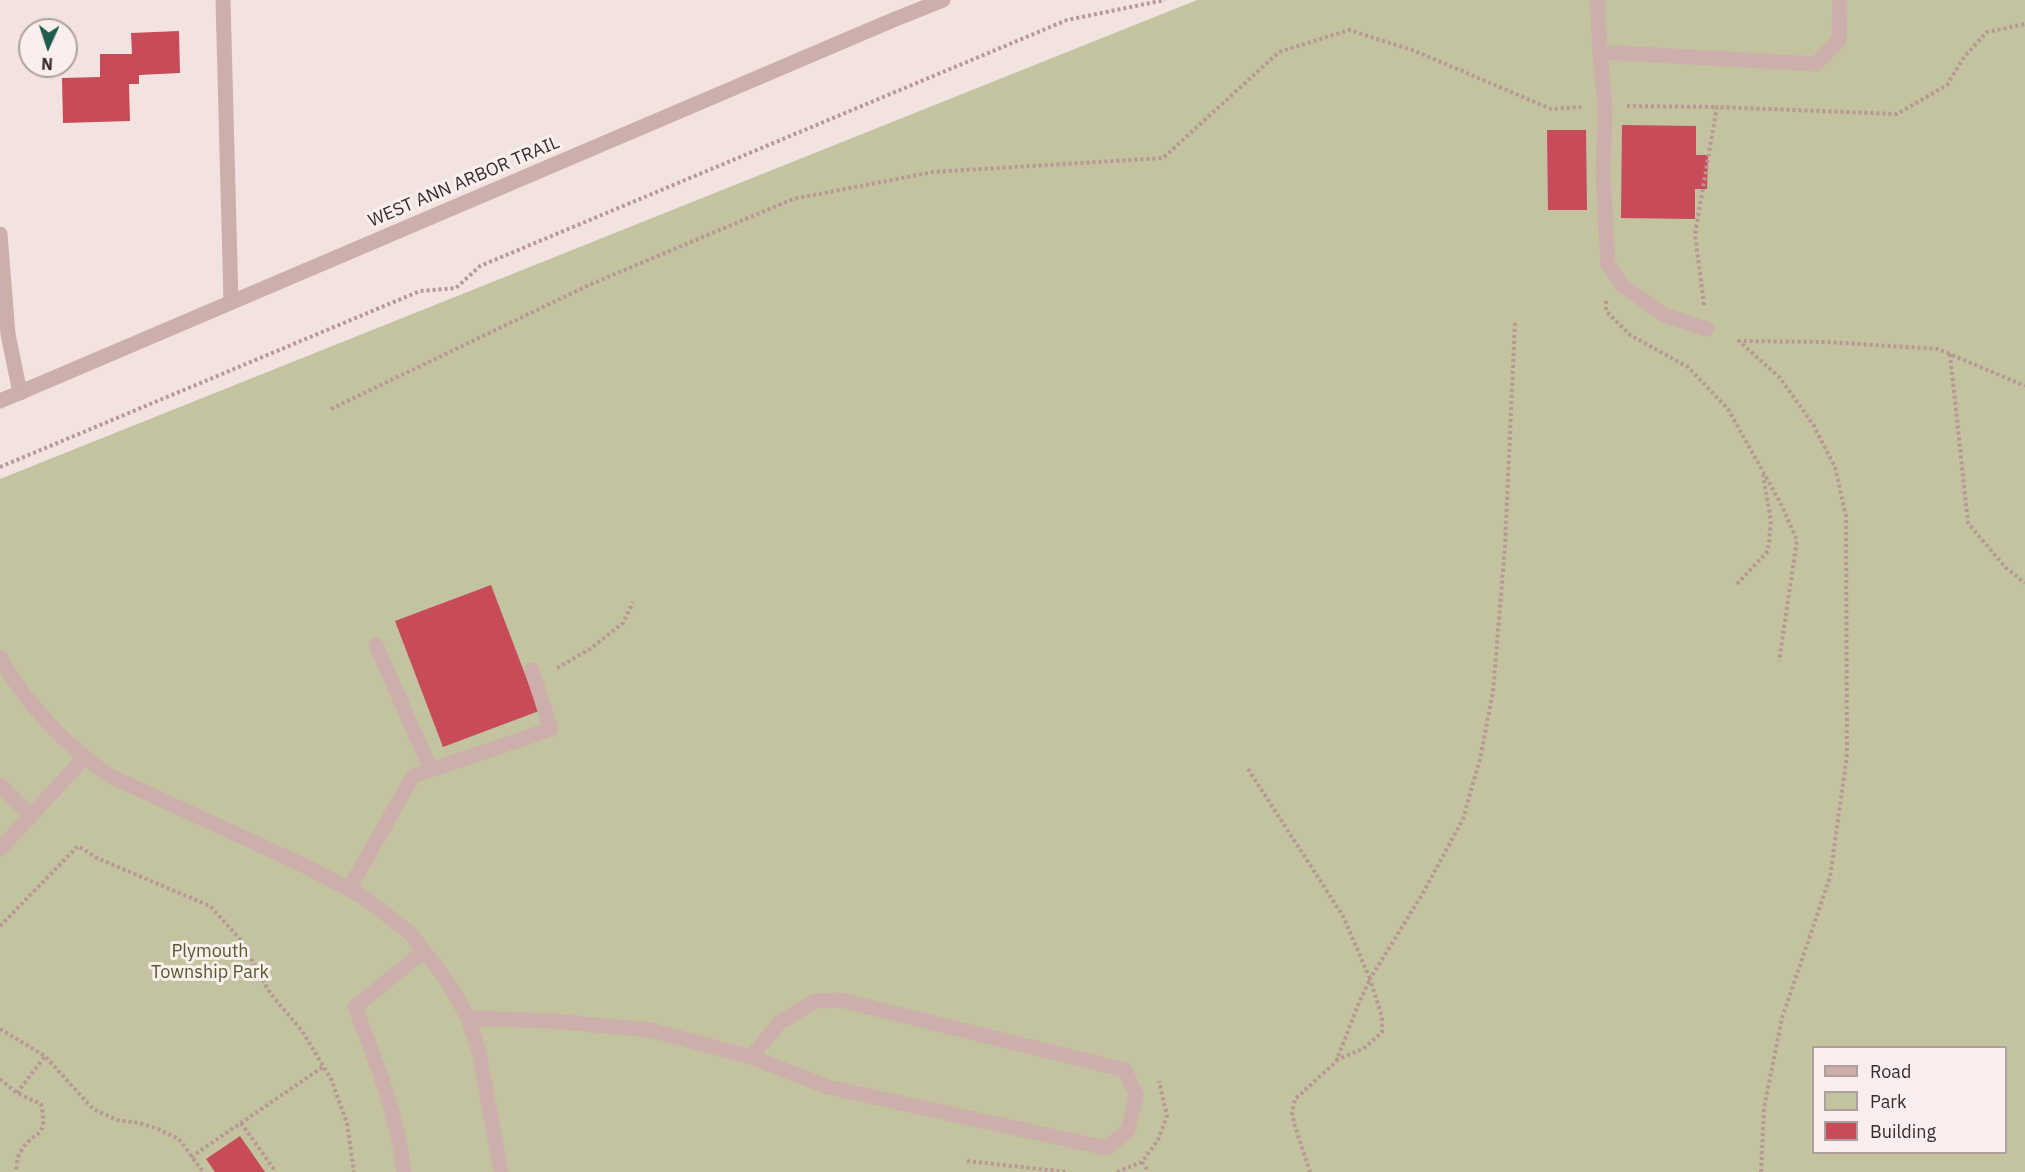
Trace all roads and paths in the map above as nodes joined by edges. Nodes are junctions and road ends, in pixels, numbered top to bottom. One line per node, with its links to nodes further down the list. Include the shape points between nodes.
1 (223, 0): 12 (street)
2 (943, 0): 12 (street, WEST ANN ARBOR TRAIL)
3 (1165, 0): 20 (path, via 1067,20 480,266 456,288 420,291)
4 (1598, 0): 7 (street)
5 (1840, 0): 7 (street, via 1839,40 1816,64)
6 (2025, 24): 9 (path, via 1986,32 1947,85 1897,114)
7 (1600, 52): 8 (street)
8 (1605, 106): 9 (path); 11 (street, via 1603,176); 19 (path, via 1551,109 1415,51 1349,30 1279,52 1163,159 933,172 793,199 589,285)
9 (1717, 107): 14 (path, via 1695,234)
10 (0, 234): 17 (street, via 8,334)
11 (1608, 265): 14 (street, via 1623,286 1664,315); 21 (path, via 1606,311 1630,335 1688,367 1728,409)
12 (231, 302): 17 (street, WEST ANN ARBOR TRAIL)
13 (1515, 321): 38 (path, via 1505,546 1493,692 1480,759 1463,819)
14 (1707, 329)
15 (1950, 354): 16 (path); 23 (path, via 1968,523 2005,567); 61 (path, via 1915,347 1739,340 1780,378 1814,426 1834,467 1846,516 1847,755 1830,878 1782,1018 1764,1108)
16 (2025, 386)
17 (20, 393): 18 (street, WEST ANN ARBOR TRAIL)
18 (0, 401)
19 (331, 409)
20 (0, 467)
21 (1763, 471): 22 (path, via 1771,521 1768,551); 27 (path, via 1797,540)
22 (1737, 584)
23 (2025, 584)
24 (633, 602): 28 (path, via 623,623 590,650)
25 (376, 645): 31 (street)
26 (0, 657): 29 (street, via 13,681)
27 (1779, 661)
28 (534, 675): 31 (street, via 551,729)
29 (84, 758): 33 (street); 35 (street, via 110,776)
30 (1248, 769): 38 (path, via 1343,916)
31 (431, 770): 35 (street, via 413,776)
32 (0, 785): 33 (street)
33 (31, 816): 34 (street)
34 (0, 849)
35 (349, 889): 37 (street, via 410,933)
36 (0, 926): 44 (path, via 78,846 97,858 210,906 240,939 270,993 302,1031)
37 (424, 951): 39 (street, via 448,982); 56 (street, via 355,1007 384,1082)
38 (1370, 979): 43 (path); 43 (path, via 1382,1017 1382,1032 1363,1049)
39 (468, 1018): 42 (street, via 650,1030); 57 (street, via 479,1052)
40 (0, 1029): 41 (path)
41 (45, 1056): 46 (path); 48 (path, via 93,1109 179,1139)
42 (751, 1057): 42 (street, via 828,1087 1106,1148 1128,1131 1136,1095 1125,1070 840,1000 815,1001 780,1022)
43 (1336, 1060): 60 (path, via 1295,1099 1293,1106 1295,1126)
44 (323, 1067): 47 (path); 55 (path, via 347,1123)
45 (0, 1078): 46 (path)
46 (17, 1093): 52 (path, via 41,1104 44,1118 42,1131 19,1155)
47 (241, 1123): 48 (path); 54 (path)
48 (191, 1156): 53 (path)
49 (967, 1161): 51 (path)
50 (1142, 1162): 59 (path)
51 (1027, 1170): 58 (path)
52 (16, 1172)
53 (203, 1172)
54 (276, 1172)
55 (354, 1172)
56 (404, 1172)
57 (501, 1172)
58 (1066, 1172)
59 (1149, 1172)
60 (1310, 1172)
61 (1761, 1172)

